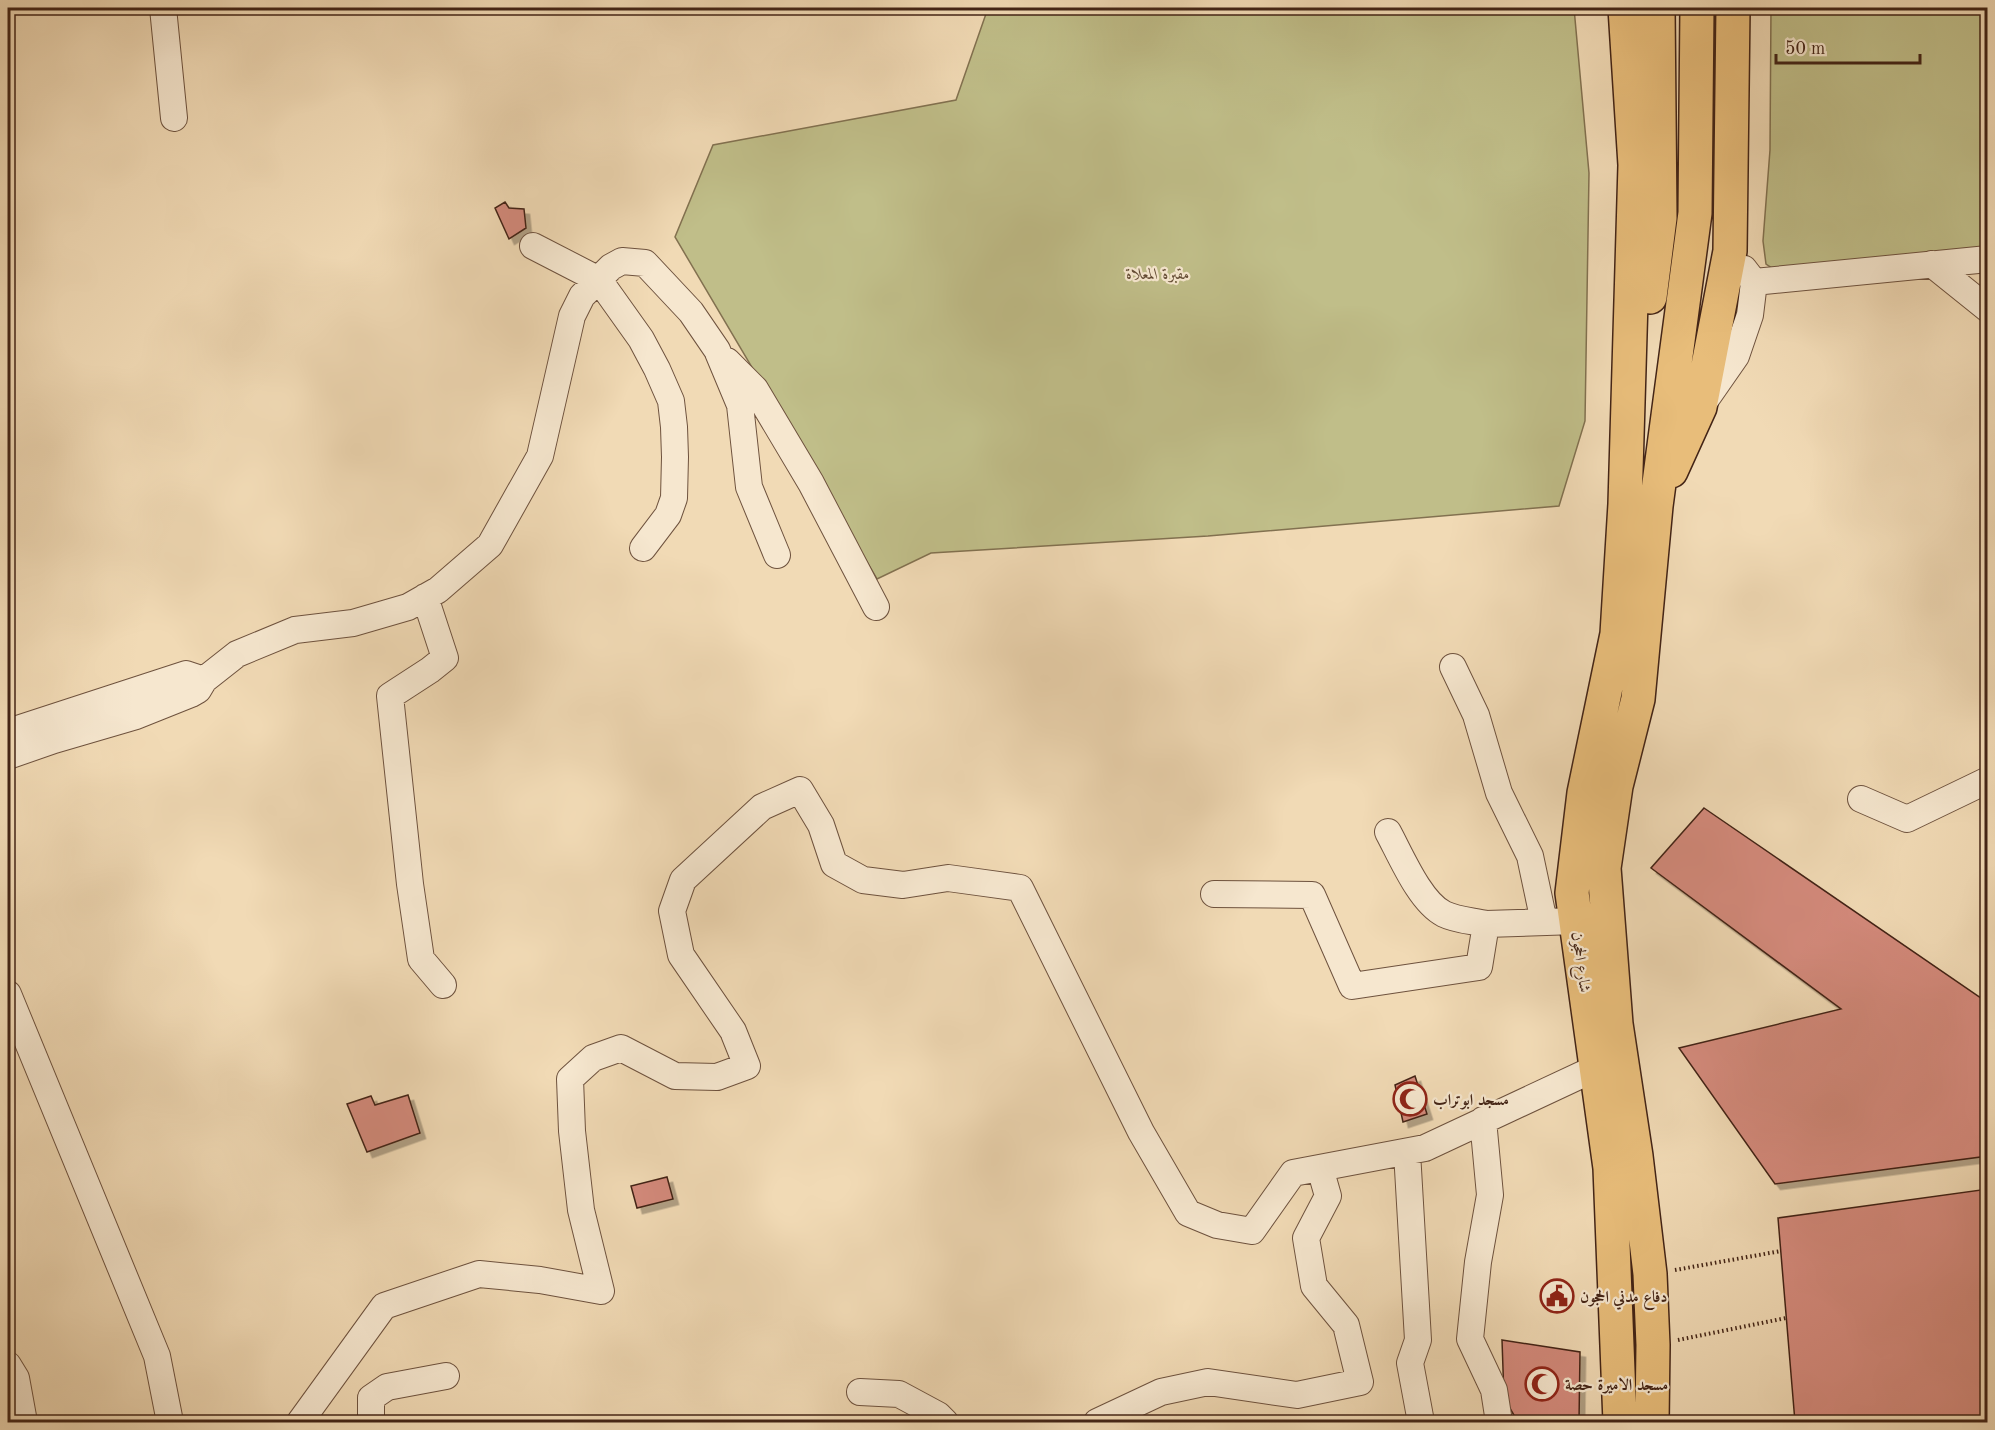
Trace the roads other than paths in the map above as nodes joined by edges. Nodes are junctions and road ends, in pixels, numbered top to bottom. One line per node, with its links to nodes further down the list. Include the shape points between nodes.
1 (164, 8): 6 (street)
2 (1625, 8): 16 (main road, via 1635,165)
3 (1658, 8): 16 (main road, via 1660,218)
4 (1697, 8): 16 (main road, via 1695,213)
5 (1732, 8): 8 (main road)
6 (174, 118)
7 (533, 246): 11 (street)
8 (1730, 251): 12 (street); 15 (main road)
9 (1988, 259): 10 (street)
10 (1932, 264): 12 (street); 13 (street)
11 (599, 279): 14 (street, via 622,261 645,263 691,312); 17 (street, via 642,339 670,401 674,498 669,515); 19 (street, via 582,296 572,316 540,456 490,545)
12 (1754, 282): 15 (street, via 1750,315 1736,356)
13 (1988, 309)
14 (717, 350): 18 (street, via 740,405 749,487); 20 (street, via 755,389 811,483)
15 (1700, 407): 16 (main road)
16 (1641, 505): 29 (main road, شارع الحجون, via 1584,793 1572,893); 49 (main road, شارع الحجون, via 1638,699 1616,786 1604,868 1616,1024 1650,1274)
17 (643, 548)
18 (777, 555)
19 (425, 597): 22 (street, via 408,607 353,623 295,630 237,654); 31 (street, via 445,658 390,696 421,959)
20 (876, 607)
21 (1453, 667): 29 (street, via 1476,715 1499,793)
22 (204, 680): 23 (street, via 186,674); 24 (street, via 191,694 147,712)
23 (8, 732)
24 (8, 756)
25 (1988, 780): 26 (street, via 1907,819)
26 (1861, 799)
27 (1388, 832): 30 (street, via 1418,886 1437,910)
28 (1214, 894): 30 (street, via 1312,895 1352,986 1479,967)
29 (1560, 921): 30 (street); 33 (main road, شارع الحجون)
30 (1486, 924)
31 (443, 985)
32 (8, 994): 41 (street, via 157,1356)
33 (1596, 1068): 34 (street); 48 (main road, شارع الحجون, via 1610,1168)
34 (1483, 1120): 35 (street, via 1425,1148); 47 (street, via 1490,1195 1470,1339 1494,1390)
35 (1407, 1152): 36 (street); 46 (street, via 1418,1340 1410,1363)
36 (1320, 1168): 42 (street, via 1293,1173 1252,1231 1217,1225 1188,1213 1141,1132 1020,888 948,878 903,885 863,880 834,864 821,825 800,790 762,807 683,880 672,911 681,955 733,1031 747,1066 717,1077 675,1076 621,1048 593,1058 570,1079 581,1210 601,1291 479,1274 384,1306); 45 (street, via 1328,1196 1306,1238 1314,1286 1346,1325 1360,1382 1297,1395 1208,1382 1161,1392)
37 (8, 1365): 40 (street, via 16,1378)
38 (446, 1376): 43 (street, via 387,1387 371,1398)
39 (860, 1392): 44 (street, via 900,1394)
40 (24, 1422)
41 (170, 1422)
42 (300, 1422)
43 (371, 1422)
44 (945, 1422)
45 (1097, 1422)
46 (1421, 1422)
47 (1499, 1422)
48 (1620, 1422)
49 (1652, 1422)

